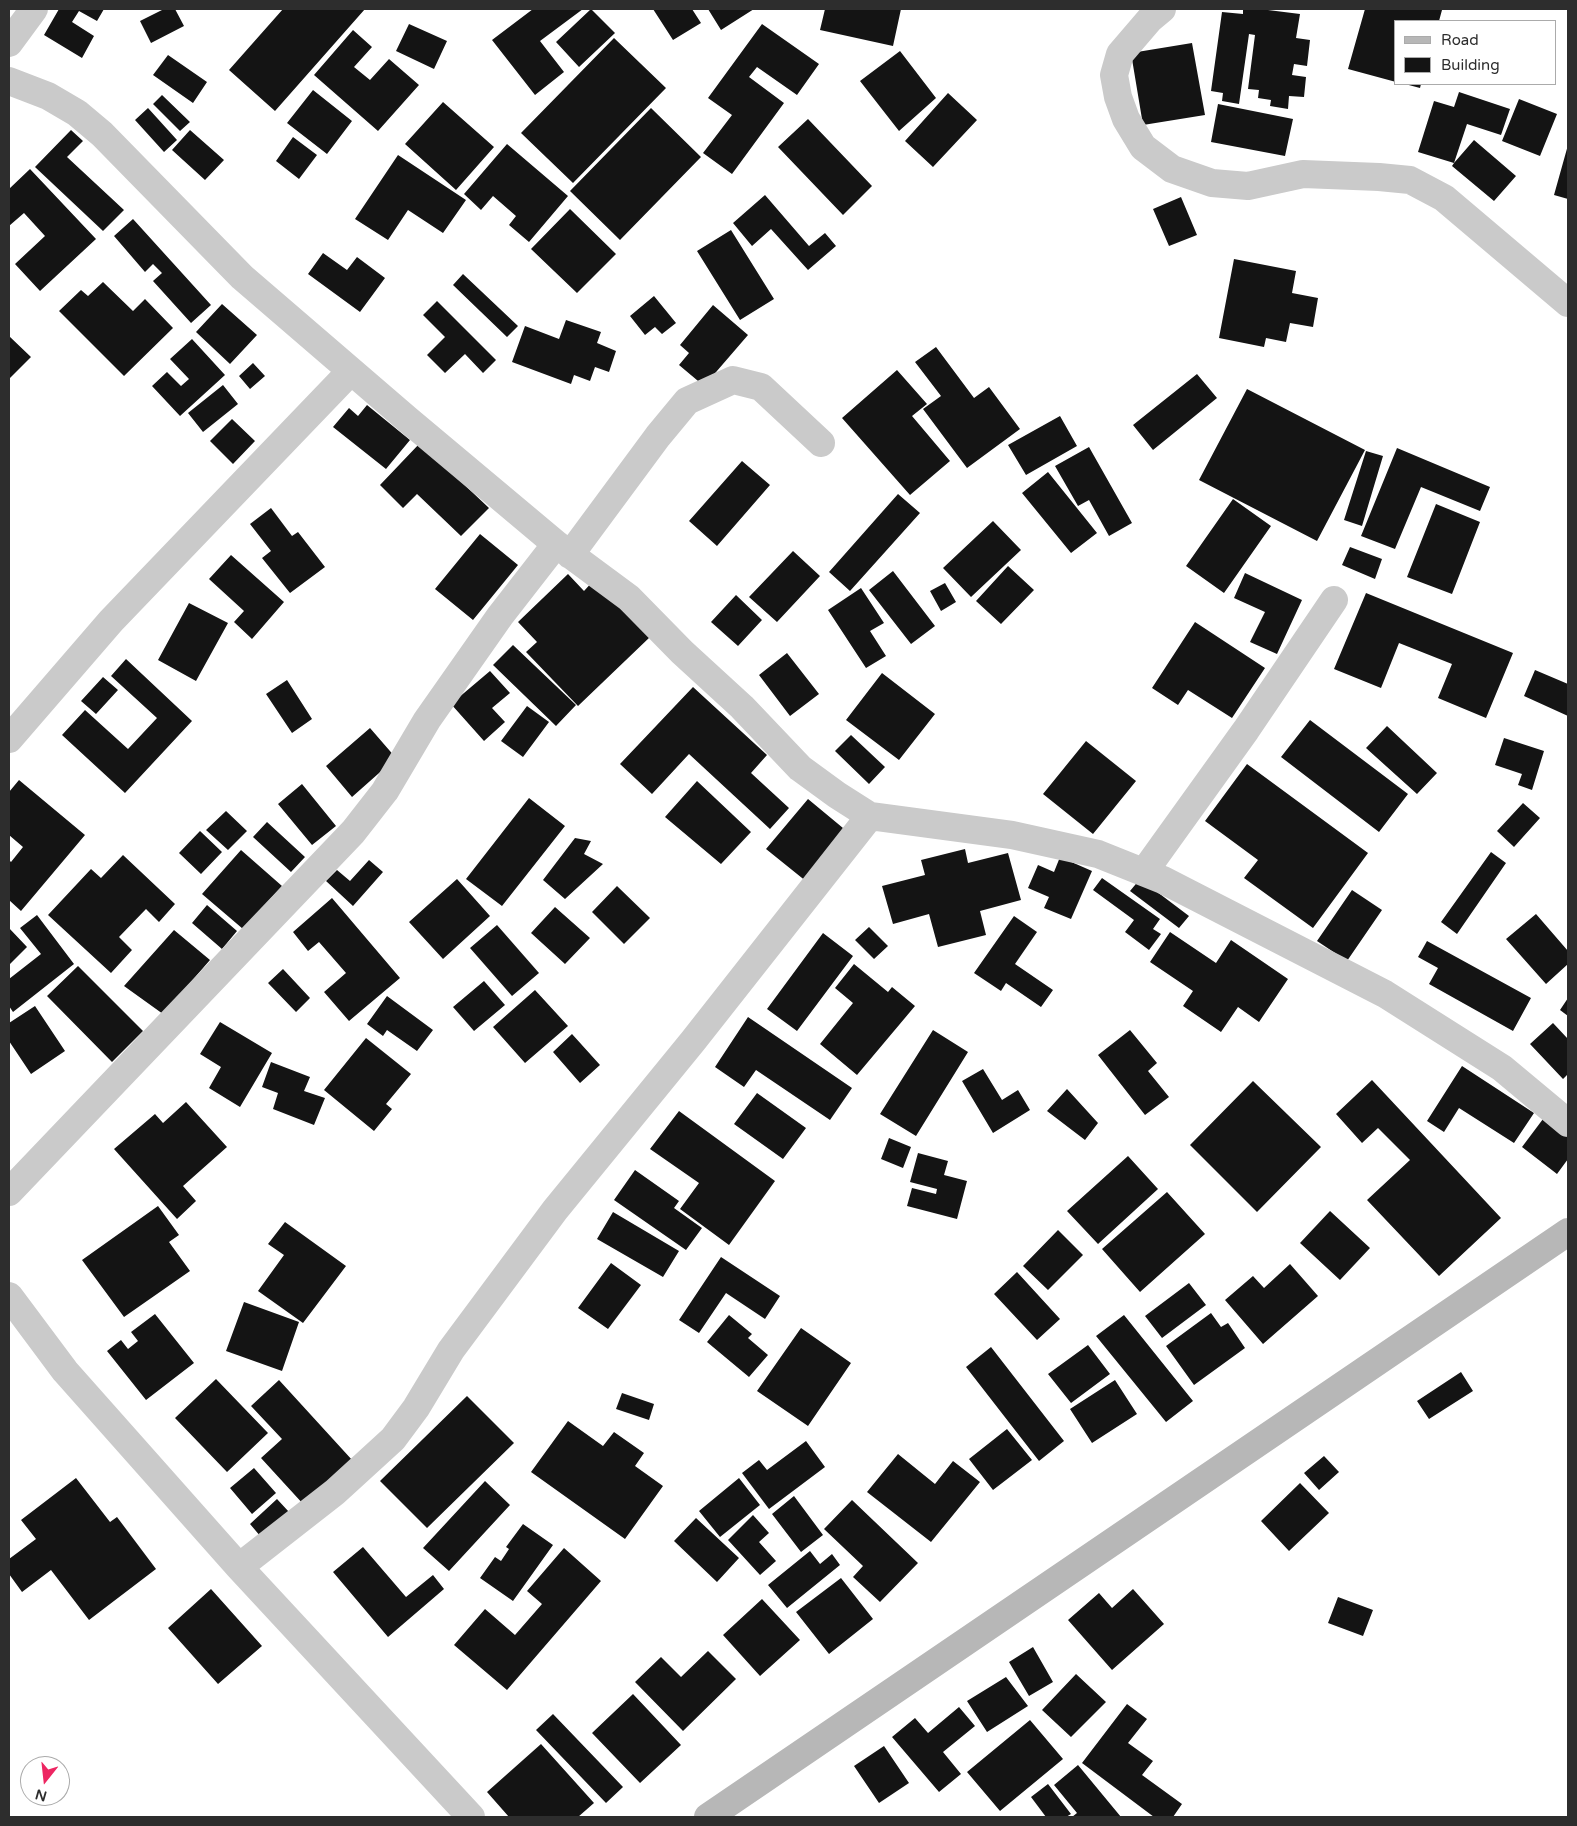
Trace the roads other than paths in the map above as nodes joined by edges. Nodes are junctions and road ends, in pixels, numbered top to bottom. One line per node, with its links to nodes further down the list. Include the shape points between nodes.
1 (34, 9): 3 (street)
2 (1162, 9): 5 (street, via 1120,54 1114,74 1126,120 1143,147 1172,169 1212,183 1248,186 1303,174 1410,180 1444,198)
3 (9, 43)
4 (9, 81): 6 (street, via 48,96 77,113 102,134 242,277)
5 (1568, 303)
6 (351, 371): 8 (street); 10 (street, via 111,621)
7 (821, 443): 8 (street, via 761,387 733,380 687,401)
8 (563, 549): 11 (street, via 629,598 800,768); 14 (street, via 500,616 427,720 385,791 353,832)
9 (1334, 600): 12 (street)
10 (9, 739)
11 (870, 816): 12 (street, via 1012,835 1098,854); 17 (street, via 555,1210 451,1350 393,1439 335,1492)
12 (1144, 872): 13 (street, via 1385,994 1502,1068)
13 (1568, 1123)
14 (9, 1192)
15 (1568, 1232): 19 (main road)
16 (9, 1296): 17 (street, via 65,1371)
17 (239, 1567): 18 (street)
18 (471, 1817)
19 (708, 1817)

